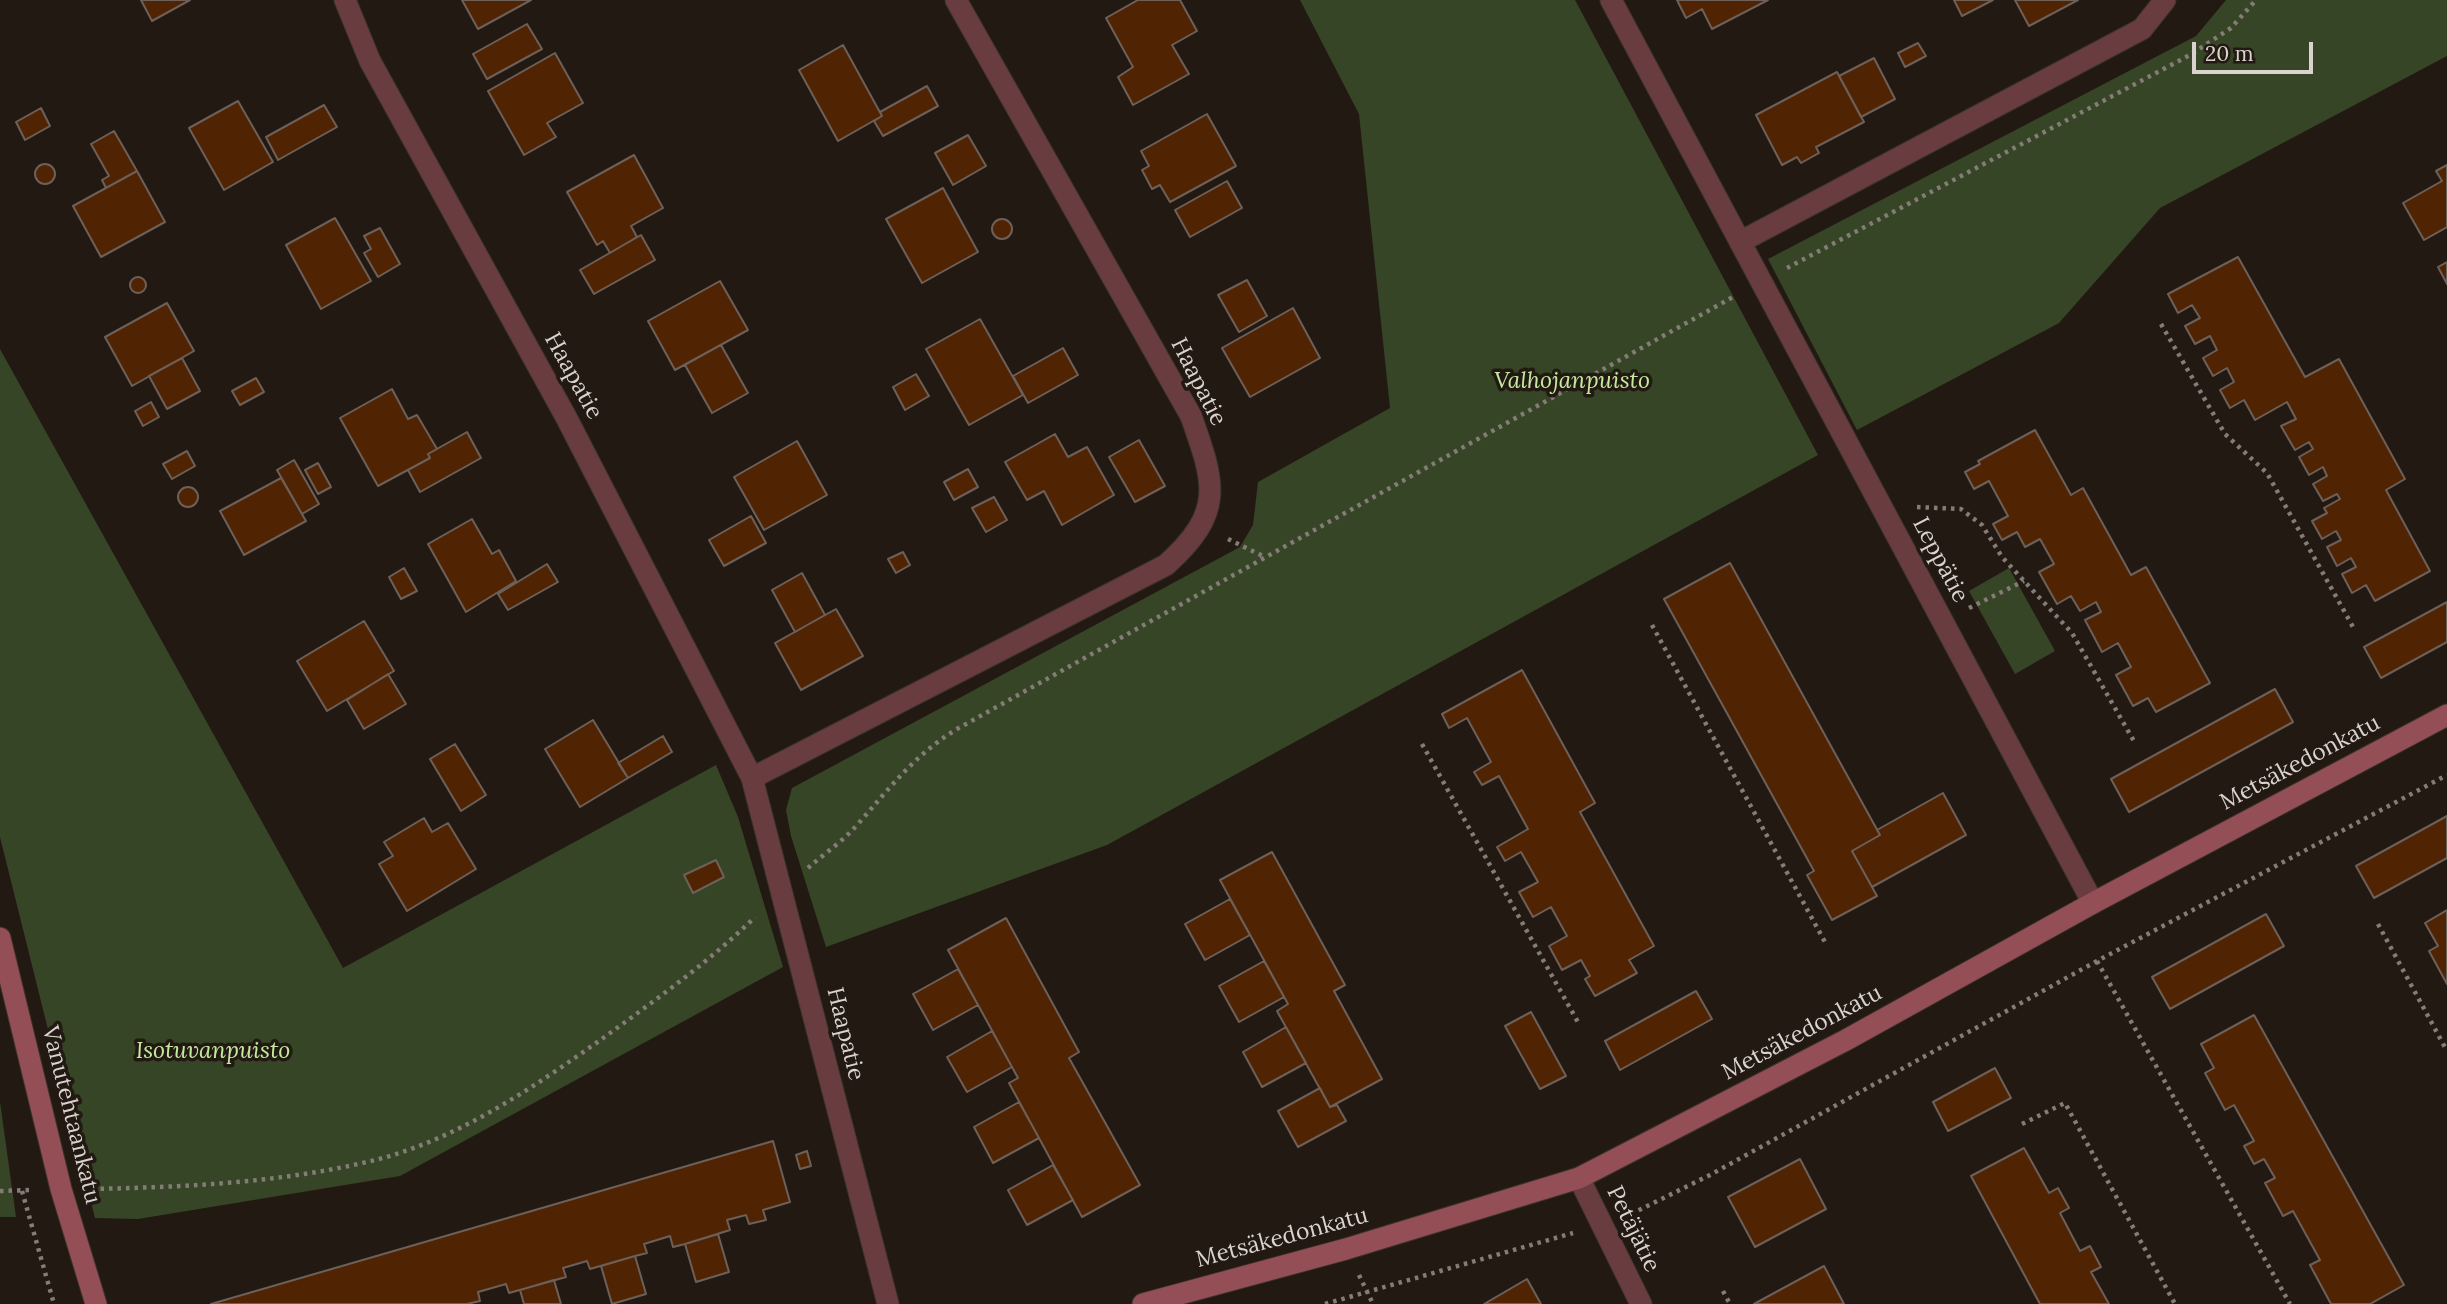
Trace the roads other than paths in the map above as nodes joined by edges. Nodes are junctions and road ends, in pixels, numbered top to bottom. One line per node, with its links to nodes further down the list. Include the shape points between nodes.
1 (345, 0): 7 (street, Haapatie, via 370,61 566,417)
2 (956, 0): 7 (street, Haapatie, via 1191,416 1208,463 1211,507 1193,541 1166,565)
3 (1612, 0): 5 (street, Leppätie)
4 (2165, 0): 5 (street, via 2142,29)
5 (1741, 242): 8 (street, Leppätie)
6 (2447, 715): 8 (street, Metsäkedonkatu)
7 (752, 778): 12 (street, Haapatie)
8 (2093, 903): 10 (street, Metsäkedonkatu, via 1846,1040)
9 (0, 938): 11 (street, Vanutehtaankatu, via 61,1189)
10 (1579, 1178): 13 (street, Metsäkedonkatu); 14 (street, Petäjätie)
11 (96, 1304)
12 (888, 1304)
13 (1143, 1304)
14 (1641, 1304)

